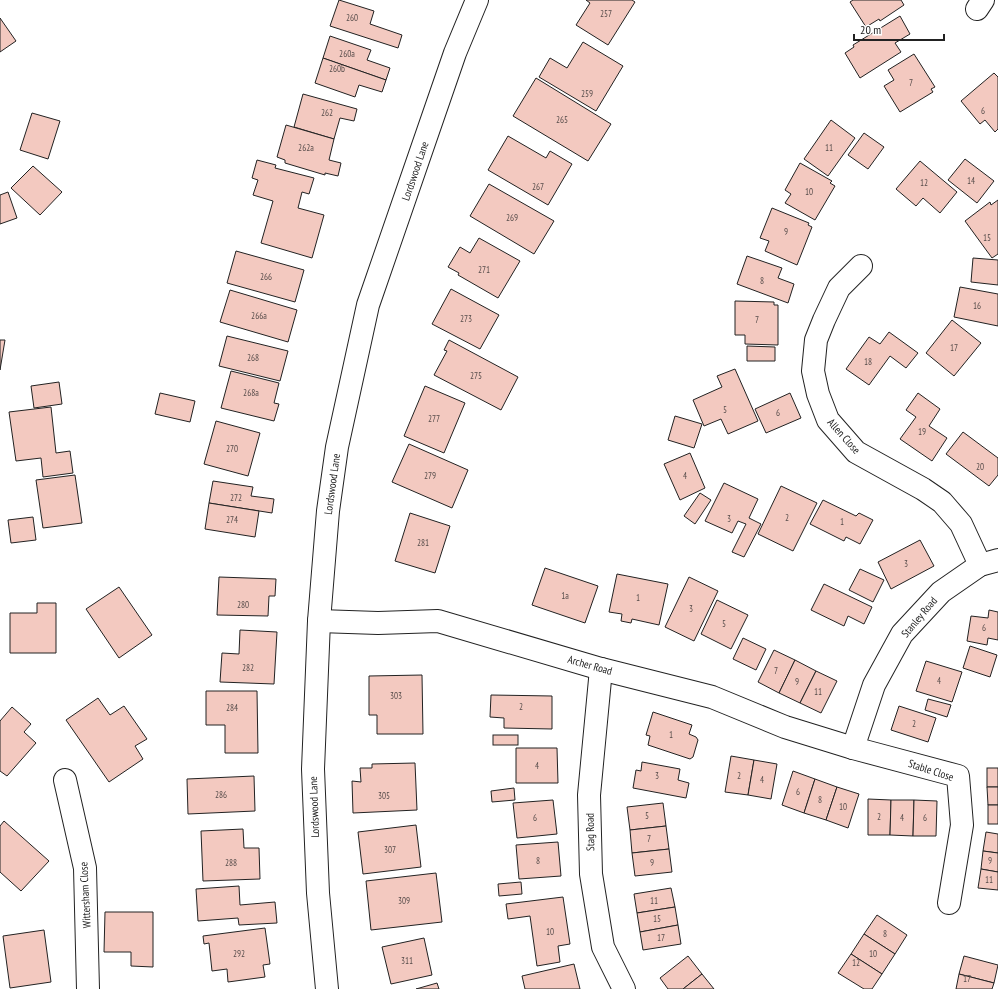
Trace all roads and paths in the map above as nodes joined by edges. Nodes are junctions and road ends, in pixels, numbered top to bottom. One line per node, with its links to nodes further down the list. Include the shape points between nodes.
1 (477, 0): 4 (street, Lordswood Lane, via 455,53 368,305 337,447 328,511)
2 (861, 266): 3 (street, Allen Close, via 839,288 816,340 813,371 828,420 856,452 942,502)
3 (989, 562): 6 (street, Stanley Road, via 941,592 902,634 874,685)
4 (319, 621): 5 (street, Archer Road, via 378,624 438,621); 10 (street, Lordswood Lane, via 313,786 318,893)
5 (601, 669): 6 (street, Archer Road, via 712,697 785,727); 11 (street, Stag Road, via 589,795 591,874 603,947)
6 (853, 748): 8 (street, Stable Close, via 958,776 962,825)
7 (65, 780): 9 (street, Wittersham Close, via 85,868)
8 (949, 903)
9 (88, 989)
10 (327, 989)
11 (624, 989)

